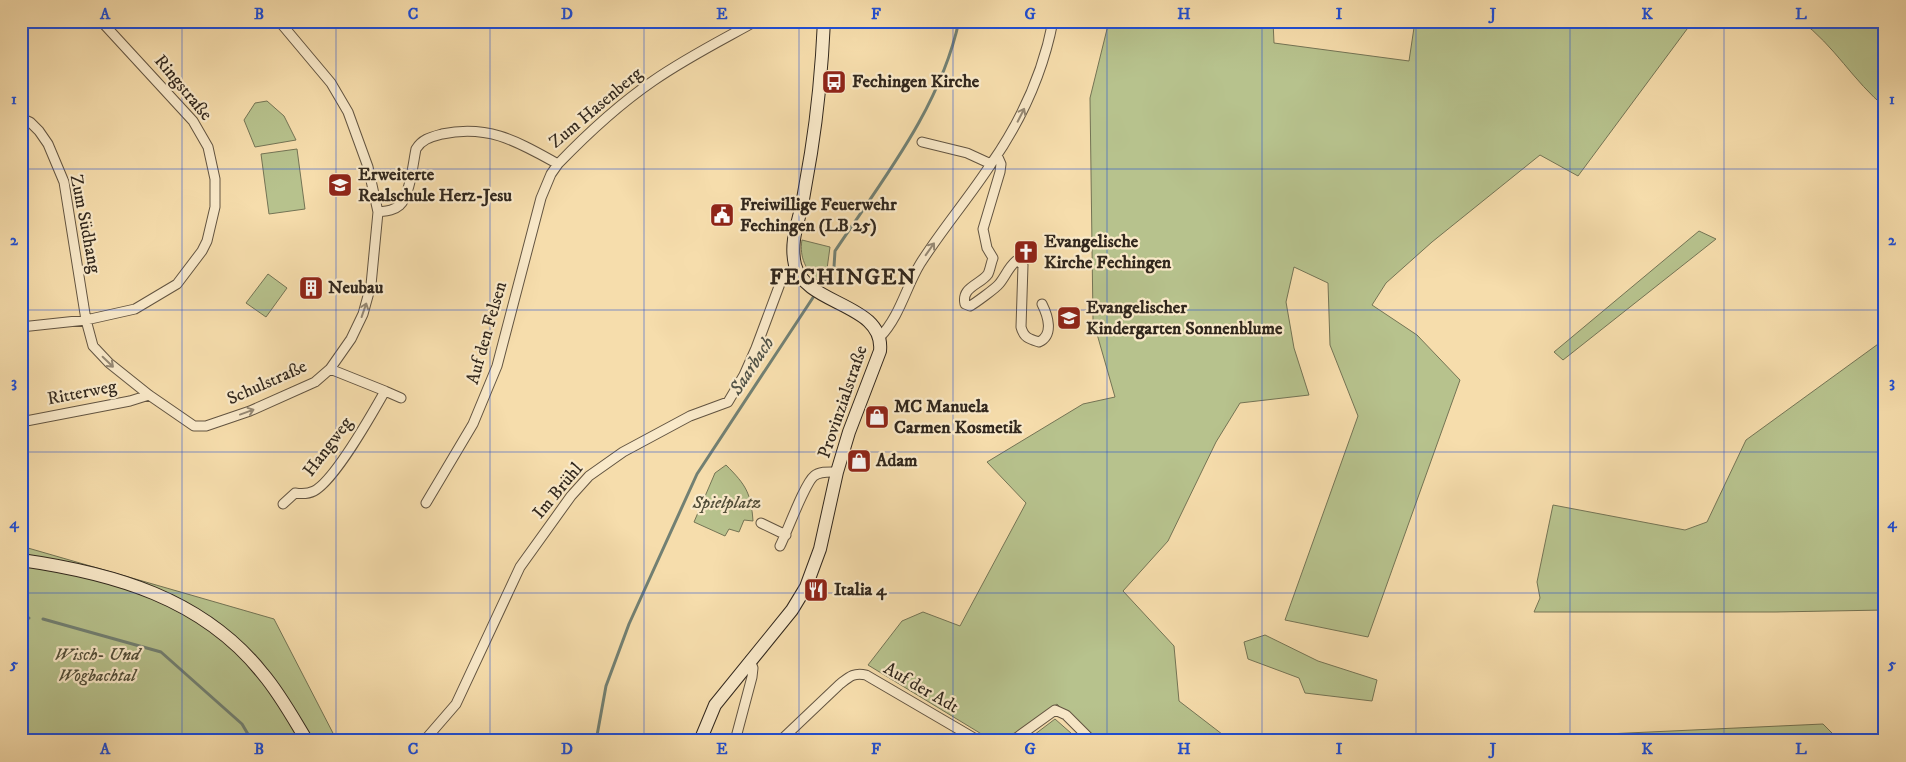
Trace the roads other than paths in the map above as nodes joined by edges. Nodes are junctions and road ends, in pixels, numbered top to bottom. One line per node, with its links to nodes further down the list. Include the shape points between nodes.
1 (101, 21): 14 (street, Ringstraße, via 193,121 208,147 216,179 215,207 207,241 177,284 135,309)
2 (279, 21): 11 (street, Schulstraße, via 331,83 348,112 368,167)
3 (756, 21): 9 (street, Zum Hasenberg, via 651,82)
4 (824, 21): 12 (main road, Provinzialstraße, via 811,153 793,238)
5 (1053, 21): 8 (street, one-way to 5, via 1023,111 1049,42)
6 (21, 118): 14 (street, Zum Südhang, via 30,122 48,144 64,182)
7 (922, 142): 10 (street, via 967,153)
8 (997, 155): 10 (street); 13 (street, via 1000,172 982,229 992,258 988,274 972,286 964,299 965,304 976,304 998,285 1016,261 1023,265 1021,327 1028,339 1039,342 1048,333 1049,319)
9 (558, 164): 11 (street, Zum Hasenberg, via 495,134 473,130 431,137 416,149 406,196 401,204 391,211); 23 (street, Auf den Felsen, via 540,198 497,366 473,424)
10 (991, 164): 16 (street, one-way to 10, via 893,320 928,251)
11 (378, 212): 17 (street, Schulstraße, one-way to 11, via 351,339 363,314 371,285)
12 (796, 267): 16 (main road, Provinzialstraße, via 811,287 864,318); 31 (street, Im Brühl, via 781,281 756,348 728,402 690,416 623,452 589,476 571,496 520,567 456,704)
13 (1042, 304)
14 (86, 320): 15 (street, Ringstraße); 19 (street, Schulstraße, one-way to 19, via 93,346)
15 (21, 327)
16 (880, 337): 22 (main road, Provinzialstraße, via 880,351)
17 (330, 369): 18 (street); 19 (street, Schulstraße, one-way to 17, via 194,426 206,426 297,391)
18 (385, 391): 20 (street); 24 (street, Hangweg, via 324,484 313,492 295,493)
19 (149, 395): 21 (street, Ritterweg)
20 (401, 398)
21 (21, 422)
22 (837, 472): 26 (street, via 828,471 814,476); 29 (main road, Provinzialstraße, via 820,549 806,587 792,610)
23 (426, 503)
24 (283, 504)
25 (761, 523): 26 (street)
26 (786, 535): 27 (street)
27 (780, 546)
28 (21, 560): 30 (main road, via 104,575 155,593 209,622 264,674)
29 (750, 660): 32 (main road, Provinzialstraße, via 715,705); 33 (street, via 752,677)
30 (307, 741)
31 (424, 741)
32 (700, 741)
33 (734, 741)
34 (780, 741): 35 (street, Auf der Adt, via 840,684 858,673)
35 (979, 741)
36 (1012, 741): 37 (street, via 1055,710)
37 (1092, 741)

